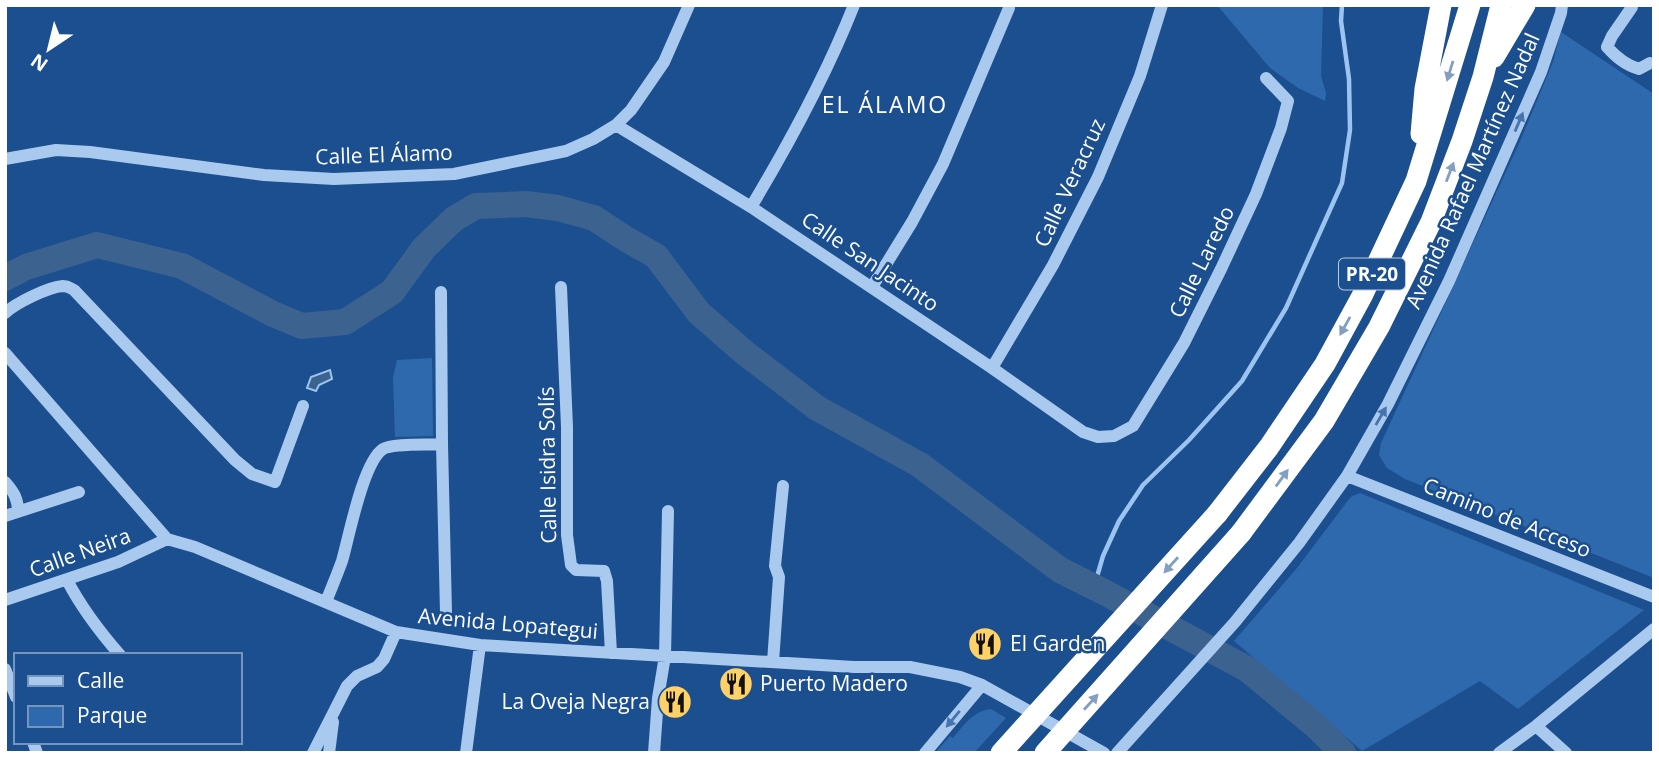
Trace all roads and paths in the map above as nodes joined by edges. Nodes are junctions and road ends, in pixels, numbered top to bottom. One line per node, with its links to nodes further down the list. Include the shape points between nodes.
1 (689, 5): 14 (street, Calle El Álamo, via 664,62)
2 (854, 5): 17 (street, via 816,91)
3 (1162, 5): 23 (street, Calle Veracruz, via 1140,76 1098,177)
4 (1441, 5): 16 (highway, via 1425,89)
5 (1470, 5): 16 (highway, PR-20, one-way to 16)
6 (1501, 5): 12 (highway, PR-20)
7 (1562, 5): 27 (street, Avenida Rafael Martínez Nadal, one-way to 7, via 1449,281 1541,72)
8 (1524, 7): 12 (highway)
9 (1632, 7): 11 (street, via 1607,47 1629,66 1639,69)
10 (1009, 8): 19 (street, via 943,164)
11 (1650, 63)
12 (1483, 77): 58 (highway, PR-20, one-way to 12, bridge, via 1241,533 1324,421 1379,327 1431,222)
13 (1266, 78): 25 (street, Calle Laredo, via 1288,101 1256,194 1184,343 1133,426 1114,436)
14 (616, 125): 15 (street, Calle El Álamo, via 566,151 454,174 264,175 56,150); 17 (street, Calle San Jacinto)
15 (5, 159)
16 (1416, 181): 57 (highway, PR-20, one-way to 57, bridge, via 1325,363 1269,447 1216,514)
17 (751, 207): 19 (street, Calle San Jacinto)
18 (562, 287): 44 (street, Calle Isidra Solís, via 570,565 576,570 604,571)
19 (872, 287): 23 (street, Calle San Jacinto)
20 (441, 292): 26 (street)
21 (5, 313): 24 (street, via 35,295 63,286 74,290 236,460 252,474 275,482)
22 (5, 353): 34 (street)
23 (992, 368): 25 (street, Calle San Jacinto, via 1083,432)
24 (303, 406)
25 (1098, 437)
26 (442, 444): 38 (street, via 391,445 377,454); 39 (street)
27 (1347, 475): 36 (street, Camino de Acceso); 60 (street, Avenida Rafael Martínez Nadal, via 1235,622)
28 (5, 482): 32 (street, via 14,491)
29 (783, 486): 46 (street)
30 (79, 492): 32 (street)
31 (668, 511): 45 (street)
32 (18, 512): 33 (street)
33 (5, 516)
34 (167, 540): 35 (street, Calle Neira); 38 (street, Avenida Lopategui, via 195,547)
35 (67, 580): 37 (street, Calle Neira); 43 (street)
36 (1654, 597)
37 (5, 600)
38 (326, 602): 41 (street, Avenida Lopategui)
39 (446, 612)
40 (1654, 629): 51 (street)
41 (396, 632): 42 (street, Avenida Lopategui); 50 (street, via 384,659 356,676)
42 (480, 645): 44 (street, Avenida Lopategui); 54 (street)
43 (118, 653)
44 (611, 653): 45 (street, Avenida Lopategui)
45 (665, 656): 46 (street, Avenida Lopategui); 55 (street)
46 (773, 662): 48 (street, Avenida Lopategui, via 910,667)
47 (5, 669): 49 (street)
48 (982, 685): 56 (street, one-way to 56); 59 (street, Avenida Lopategui)
49 (14, 692)
50 (334, 711): 52 (street); 53 (street)
51 (1536, 726): 61 (street); 62 (street)
52 (313, 753)
53 (329, 753)
54 (466, 753)
55 (653, 753)
56 (925, 753)
57 (1001, 753)
58 (1045, 753)
59 (1104, 753)
60 (1117, 753)
61 (1499, 753)
62 (1566, 753)

